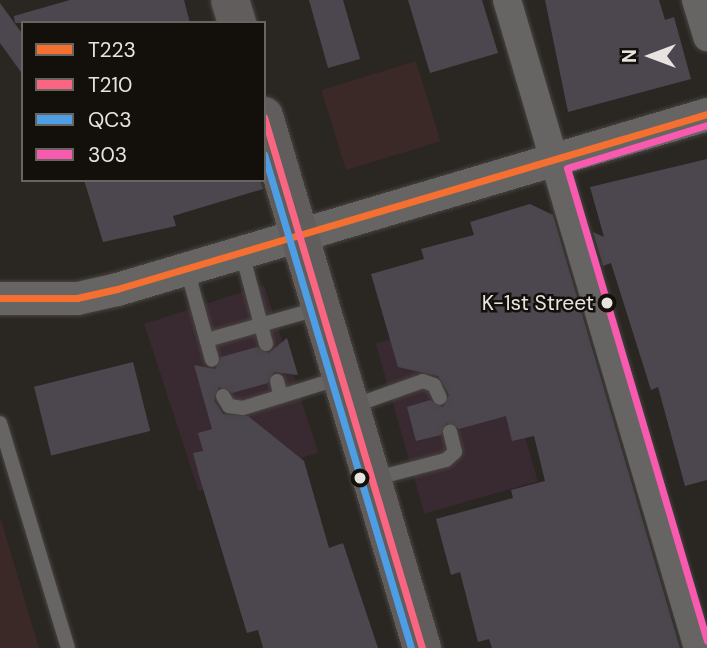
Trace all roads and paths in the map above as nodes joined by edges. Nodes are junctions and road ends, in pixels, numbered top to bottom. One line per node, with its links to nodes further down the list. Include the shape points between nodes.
1 (230, 0): 4 (main road)
2 (507, 0): 8 (street)
3 (696, 0): 5 (street)
4 (236, 21)
5 (707, 37)
6 (707, 114): 8 (street)
7 (266, 124): 9 (main road)
8 (554, 161): 9 (street); 28 (street)
9 (299, 237): 10 (street); 13 (main road)
10 (242, 253): 11 (street); 14 (lane)
11 (187, 269): 12 (street, via 78,298); 15 (lane)
12 (0, 298)
13 (321, 308): 14 (lane); 19 (main road)
14 (262, 325): 15 (lane); 16 (lane)
15 (206, 340): 17 (lane)
16 (266, 344)
17 (212, 360)
18 (276, 381): 21 (lane)
19 (346, 392): 21 (lane); 22 (lane, via 423,382 435,385); 25 (main road)
20 (223, 396): 21 (lane, via 229,406 243,408)
21 (281, 397)
22 (440, 398)
23 (0, 424): 26 (lane)
24 (450, 432): 25 (lane, via 454,452 446,460)
25 (372, 480): 27 (main road)
26 (68, 648)
27 (422, 648)
28 (698, 648)

